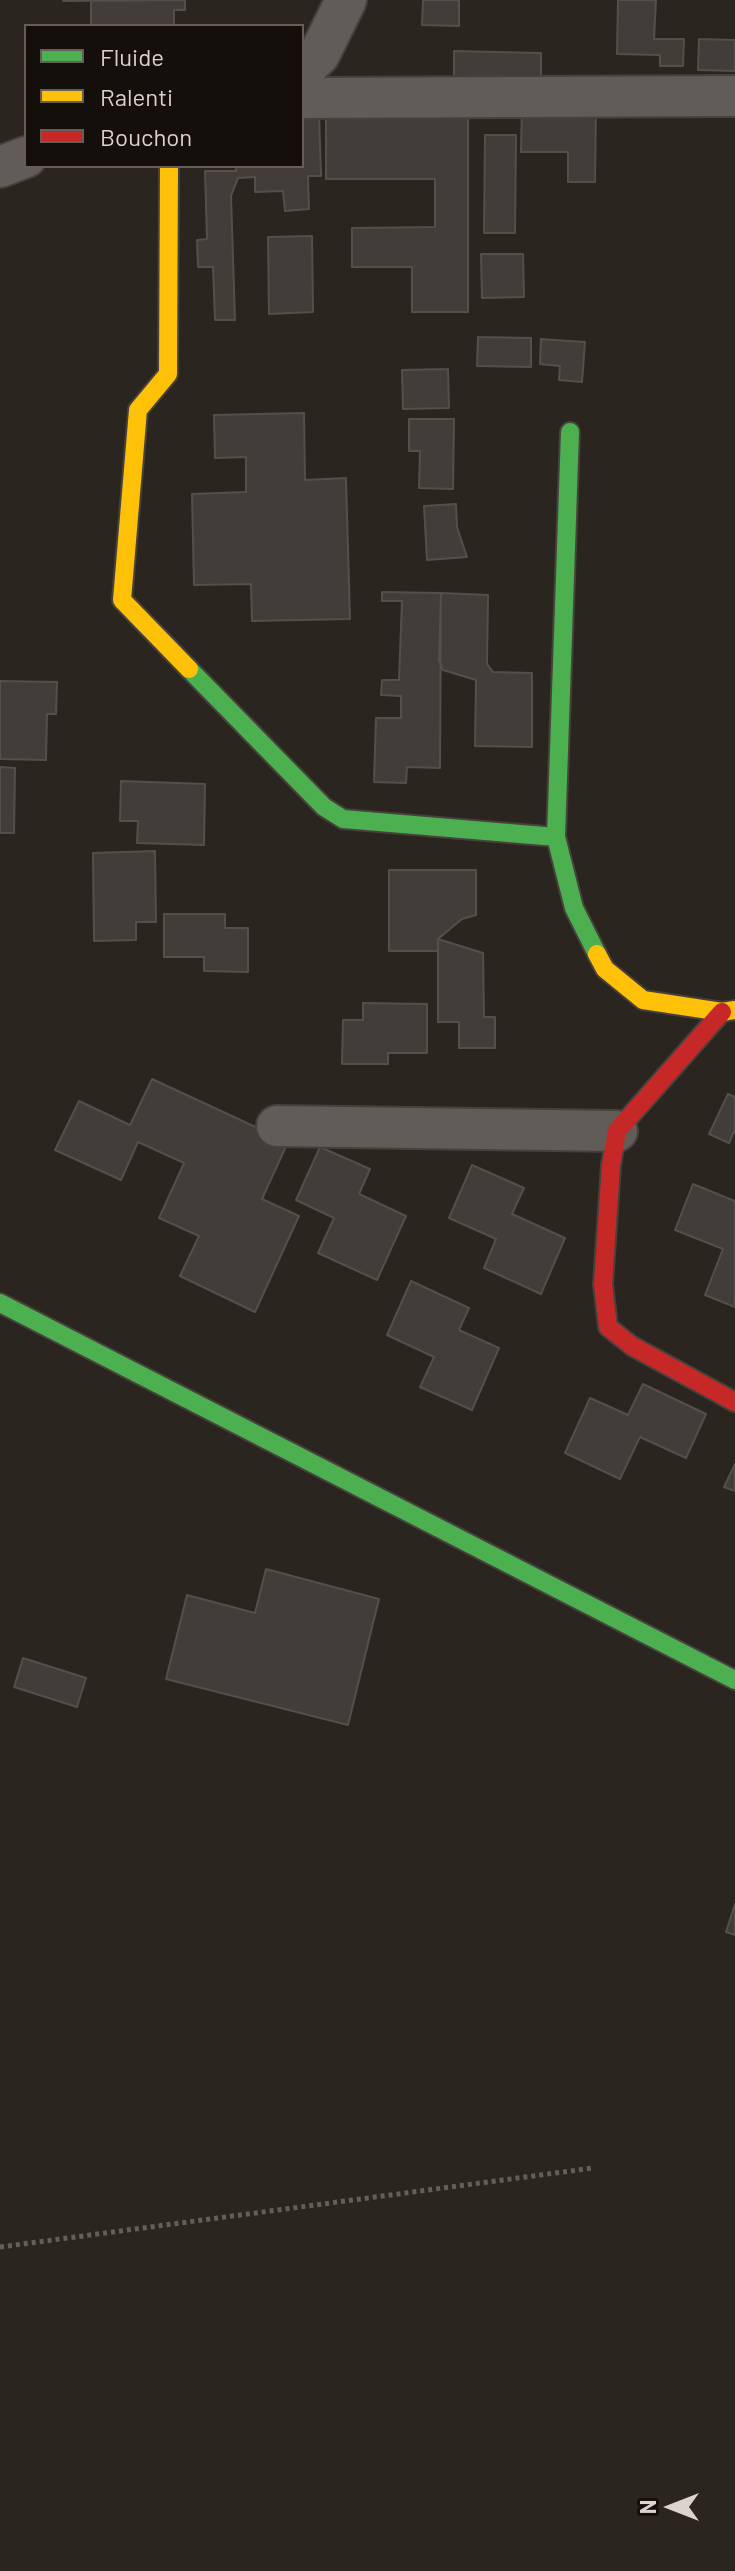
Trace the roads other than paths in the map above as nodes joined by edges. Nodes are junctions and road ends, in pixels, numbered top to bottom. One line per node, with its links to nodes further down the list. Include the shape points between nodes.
1 (346, 0): 2 (street, via 319,55)
2 (304, 69)
3 (735, 96): 4 (street)
4 (304, 98)
5 (24, 158): 6 (street)
6 (0, 167)
7 (169, 168): 9 (street, via 168,374 138,410 122,600 324,807 343,819)
8 (570, 432): 9 (street)
9 (556, 837): 10 (street, via 574,908 605,969 643,1000)
10 (728, 1011): 12 (street)
11 (277, 1126): 12 (street)
12 (617, 1131): 14 (street, via 603,1284 608,1327 632,1346)
13 (0, 1303): 15 (street)
14 (735, 1402)
15 (735, 1680)

